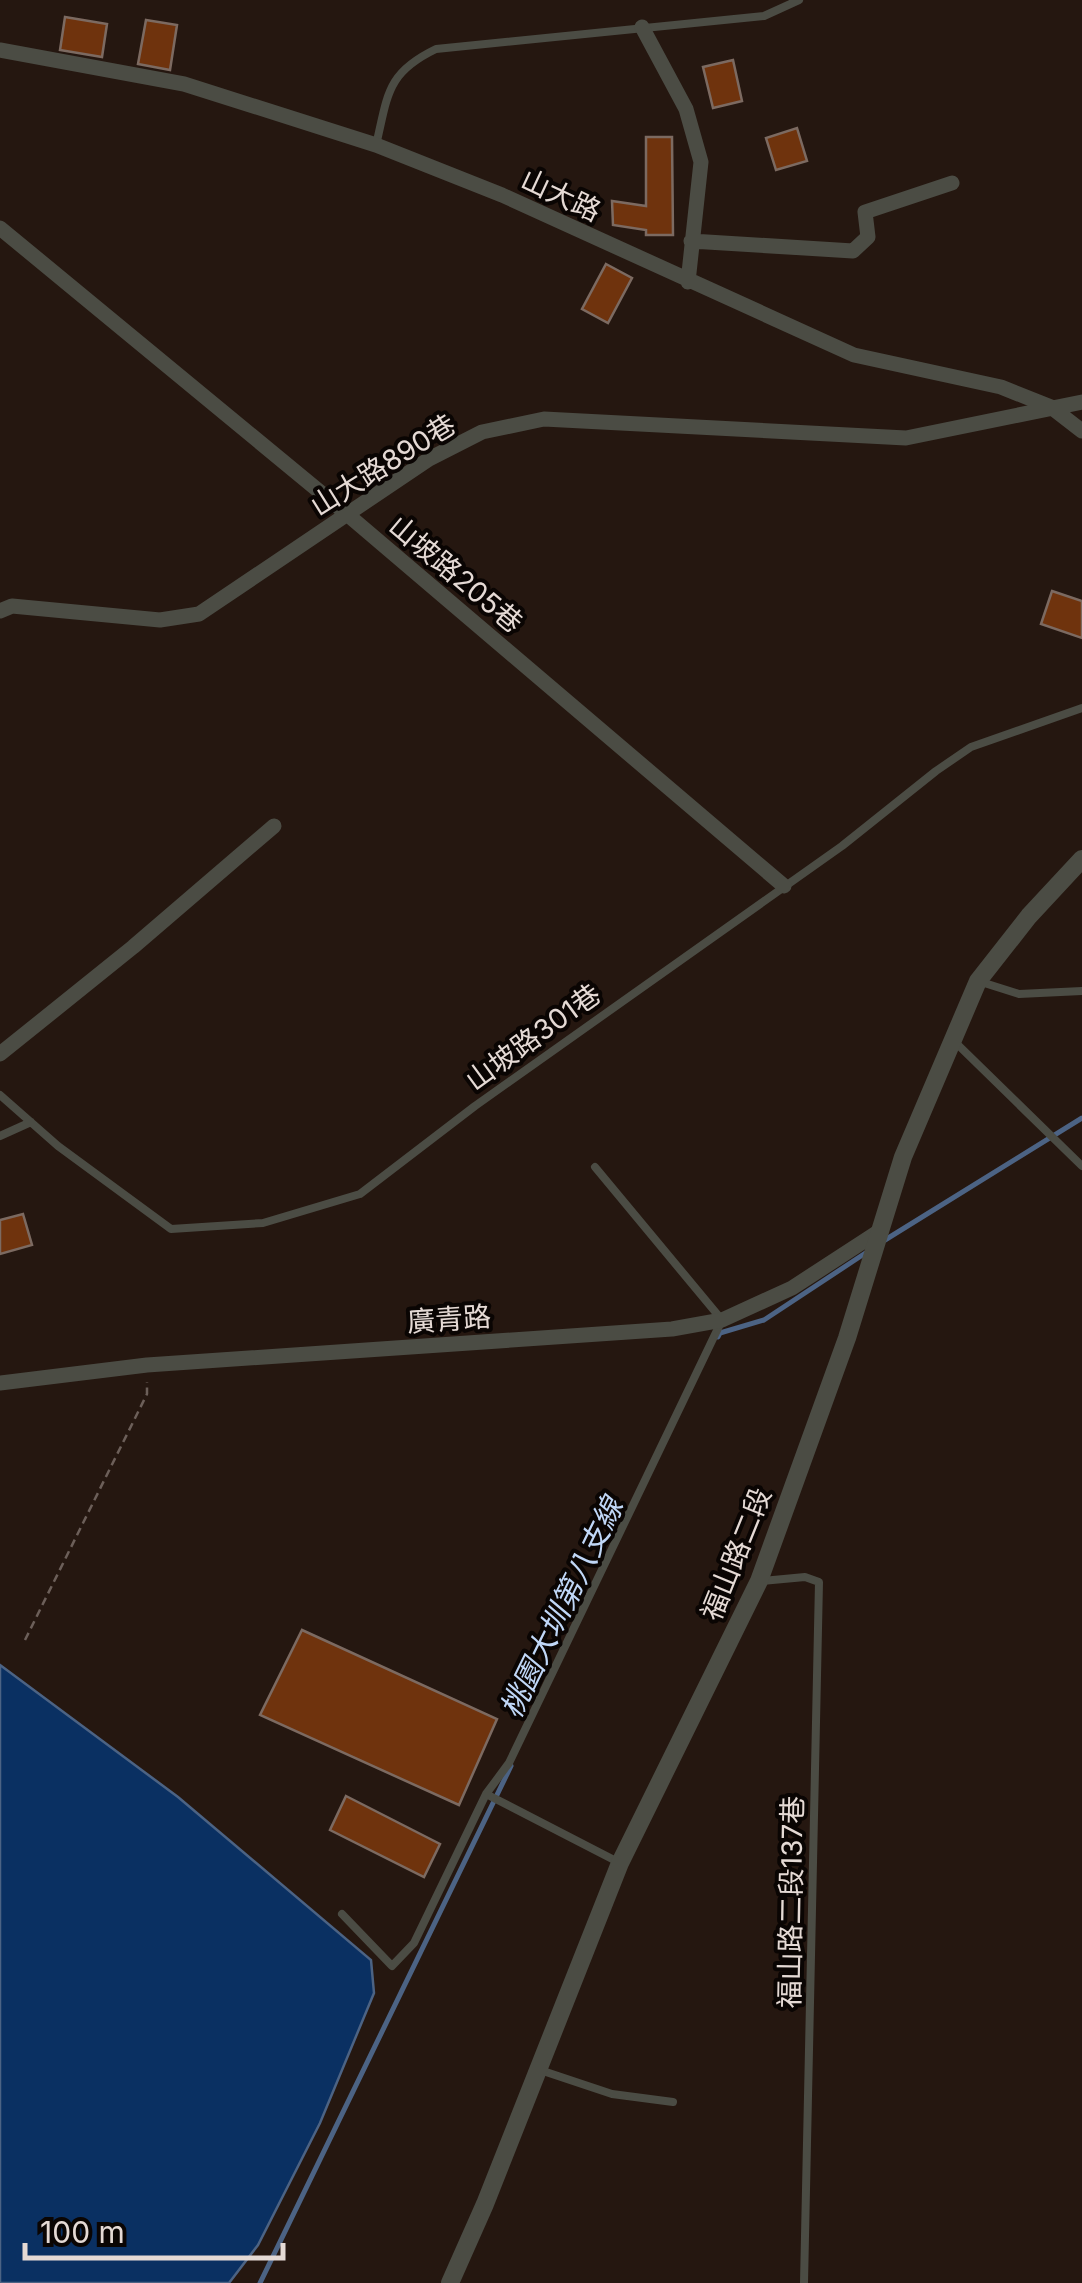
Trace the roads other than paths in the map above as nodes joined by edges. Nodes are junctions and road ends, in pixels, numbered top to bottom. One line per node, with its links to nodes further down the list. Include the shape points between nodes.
1 (800, 0): 2 (lane, via 764,16)
2 (642, 28): 4 (lane, via 436,49 410,62 391,85); 7 (street, via 694,130 700,193)
3 (0, 50): 4 (street, 山大路, via 184,84)
4 (376, 145): 8 (street, 山大路)
5 (952, 184): 7 (street, via 865,212 868,237 853,251)
6 (0, 228): 12 (street, 山坡路205巷)
7 (691, 242): 8 (street)
8 (688, 282): 10 (street, 山大路, via 854,355 1002,387)
9 (1082, 402): 10 (street, 山大路890巷)
10 (1052, 407): 11 (street, 山大路); 12 (street, 山大路890巷, via 906,438 544,419 482,432)
11 (1082, 431)
12 (348, 515): 13 (street, 山大路890巷, via 199,614 160,620 12,606); 17 (street, 山坡路205巷)
13 (0, 611)
14 (1082, 708): 17 (lane, 山坡路301巷, via 971,747)
15 (274, 826): 21 (street)
16 (1082, 859): 18 (street, 福山路二段)
17 (784, 886): 23 (lane, 山坡路301巷, via 360,1194 263,1224 170,1229)
18 (978, 981): 19 (lane, via 1020,994); 20 (street, 福山路二段)
19 (1082, 990)
20 (955, 1042): 25 (lane); 27 (street, 福山路二段)
21 (0, 1054)
22 (0, 1095): 23 (lane, 山坡路301巷)
23 (31, 1122): 24 (lane)
24 (0, 1136)
25 (1082, 1166)
26 (595, 1168): 28 (lane)
27 (878, 1232): 28 (street, 廣青路, via 792,1288); 30 (street, 福山路二段)
28 (722, 1320): 29 (street, 廣青路); 31 (lane, via 510,1763)
29 (0, 1382)
30 (759, 1581): 32 (street, 福山路二段); 37 (lane, 福山路二段137巷, via 820,1582)
31 (486, 1794): 32 (lane); 33 (lane, via 414,1944 392,1966)
32 (620, 1863): 34 (street, 福山路二段)
33 (342, 1914)
34 (536, 2068): 35 (lane, via 612,2094); 36 (street, 福山路二段)
35 (673, 2102)
36 (450, 2283)
37 (804, 2283)

